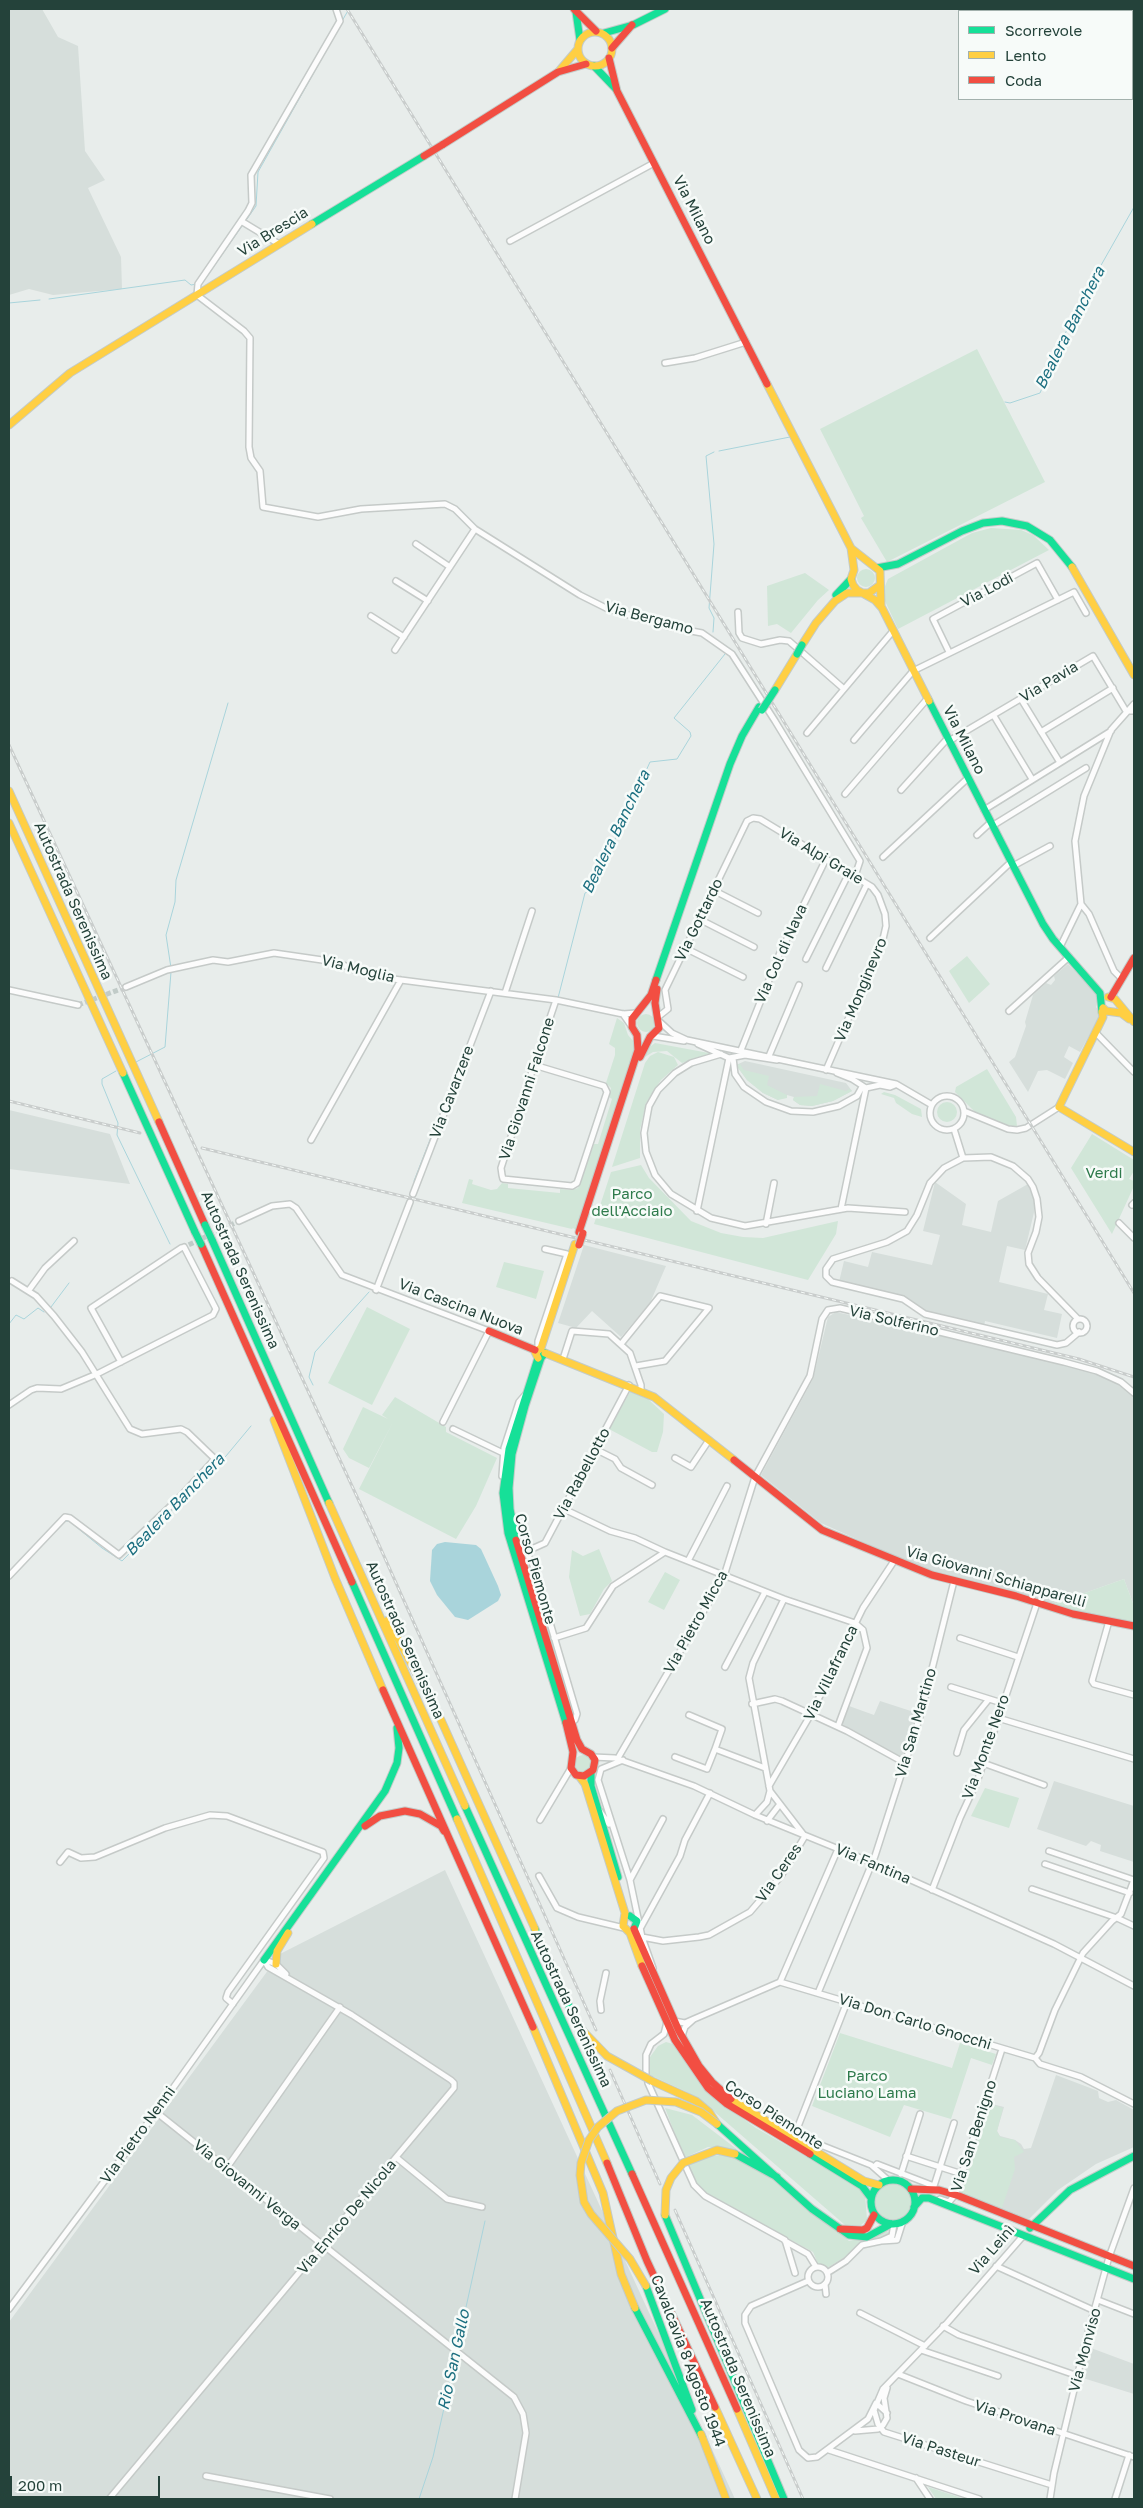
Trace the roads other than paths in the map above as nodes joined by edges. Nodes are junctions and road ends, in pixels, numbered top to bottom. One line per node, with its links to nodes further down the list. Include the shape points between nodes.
1 (336, 9): 14 (street, via 340,21 251,174 252,203)
2 (665, 9): 4 (main road)
3 (575, 10): 5 (main road); 6 (main road)
4 (633, 25): 5 (main road); 7 (main road)
5 (600, 32): 6 (main road, via 586,33); 7 (main road, via 611,42)
6 (580, 40): 8 (main road)
7 (612, 48): 9 (main road)
8 (577, 50): 10 (main road); 11 (main road)
9 (609, 58): 10 (main road, via 602,64); 12 (main road, Via Milano)
10 (590, 65): 11 (main road); 12 (main road, Via Milano)
11 (558, 72): 16 (main road, Via Brescia, bridge)
12 (617, 91): 13 (main road, Via Milano)
13 (654, 163): 15 (street); 18 (main road, Via Milano)
14 (241, 221): 16 (street); 17 (street, via 199,283)
15 (510, 241)
16 (279, 244): 17 (main road, Via Brescia)
17 (196, 295): 20 (main road, Via Brescia, via 70,373); 21 (street, Via Bergamo, via 250,338 249,447 251,458 260,471 263,507 318,517 357,509 445,504 455,509)
18 (746, 342): 19 (street, via 695,358); 23 (main road, Via Milano)
19 (665, 363)
20 (9, 425)
21 (475, 529): 26 (street); 77 (street, Via Bergamo, via 608,609 702,633 732,654 860,860)
22 (416, 544): 26 (street)
23 (851, 548): 24 (main road, Via Milano); 28 (main road, Via Milano)
24 (867, 563): 27 (main road, Via Milano); 28 (main road)
25 (898, 564): 27 (main road); 31 (main road); 45 (main road, via 974,526 992,522 1020,524 1044,535 1071,566)
26 (450, 567): 34 (street)
27 (877, 568): 31 (main road, Via Milano)
28 (854, 570): 29 (main road, Via Milano)
29 (851, 579): 32 (main road, Via Milano, via 857,590); 41 (main road, via 818,613)
30 (396, 581): 34 (street)
31 (880, 583): 32 (main road, via 875,590); 35 (main road, Via Milano)
32 (863, 593): 35 (main road, Via Milano); 41 (main road, via 850,592 835,601)
33 (1058, 600): 37 (street, via 1074,592); 43 (street); 43 (street, Via Lodi, via 1037,563 933,619)
34 (428, 601): 40 (street)
35 (882, 608): 39 (main road, Via Milano)
36 (738, 612): 47 (street, via 742,638 761,644 790,641)
37 (1086, 613)
38 (371, 616): 40 (street)
39 (893, 631): 44 (main road, Via Milano); 47 (street)
40 (404, 637): 42 (street)
41 (800, 644): 51 (main road)
42 (396, 650)
43 (949, 652): 44 (street)
44 (913, 671): 48 (main road, Via Milano); 58 (street)
45 (1134, 673)
46 (1113, 688): 49 (street, Via Pavia, via 1093,656); 52 (street, Via Pavia); 56 (street)
47 (844, 689): 57 (street)
48 (928, 698): 59 (main road, Via Milano); 66 (street)
49 (1021, 699): 54 (street, Via Pavia); 56 (street)
50 (1134, 704): 52 (street)
51 (760, 708): 107 (main road, via 733,757 650,996); 110 (main road, via 733,768 656,993)
52 (1126, 711): 53 (street); 55 (street)
53 (1134, 711)
54 (994, 716): 59 (street, Via Pavia); 63 (street)
55 (1111, 730): 60 (street); 80 (street, via 1090,777 1076,828)
56 (1042, 732): 60 (street)
57 (807, 733)
58 (854, 740)
59 (949, 740): 62 (main road, Via Milano); 64 (street, Via Pavia)
60 (1059, 761): 63 (street)
61 (1086, 768): 70 (street)
62 (968, 778): 67 (main road, Via Milano); 73 (street)
63 (1032, 779): 67 (street)
64 (901, 790)
65 (9, 792): 187 (main road, Autostrada Serenissima, bridge)
66 (845, 794)
67 (984, 810): 70 (main road, Via Milano)
68 (747, 821): 74 (street, Via Alpi Graie, via 760,819); 79 (street, Via Gottardo)
69 (9, 823): 154 (main road, Autostrada Serenissima, bridge)
70 (991, 825): 71 (street); 75 (main road, Via Milano)
71 (977, 835)
72 (1050, 846): 75 (street)
73 (883, 857)
74 (826, 859): 76 (street, Via Alpi Graie); 118 (street, Via Col di Nava, via 779,955)
75 (1012, 864): 85 (street); 87 (main road, Via Milano, via 1043,925)
76 (849, 873): 77 (street, Via Alpi Graie); 90 (street)
77 (855, 876): 78 (street, Via Alpi Graie)
78 (867, 884): 81 (street, Via Alpi Graie, via 876,891); 92 (street)
79 (713, 890): 83 (street); 84 (street, Via Gottardo)
80 (1081, 904): 87 (street); 96 (street)
81 (884, 908): 124 (street, Via Monginevro, via 886,926 883,939)
82 (532, 911): 102 (street)
83 (758, 913)
84 (699, 919): 86 (street); 88 (street, Via Gottardo)
85 (930, 938)
86 (754, 947)
87 (1060, 947): 89 (main road, Via Milano)
88 (685, 948): 93 (street); 110 (street, Via Gottardo, via 665,990 668,1009)
89 (1069, 957): 94 (main road, Via Milano); 106 (street)
90 (806, 959)
91 (1133, 961): 96 (main road)
92 (826, 968)
93 (743, 977)
94 (1089, 978): 99 (main road, Via Milano); 104 (main road, Via Milano)
95 (402, 980): 98 (street, Via Moglia, via 370,976 336,962 274,954 228,962 213,960 167,970); 101 (street, Via Moglia); 135 (street)
96 (1120, 980): 99 (main road, via 1108,990); 104 (main road)
97 (799, 984): 120 (street)
98 (126, 987)
99 (1102, 989): 104 (main road, Via Milano)
100 (9, 990): 105 (street)
101 (491, 991): 102 (street, Via Moglia); 139 (street, Via Cavarzere)
102 (505, 993): 103 (street, Via Moglia)
103 (556, 1000): 109 (street, Via Moglia); 123 (street, Via Giovanni Falcone)
104 (1110, 1001): 108 (main road, Via Milano); 108 (main road, via 1117,1006); 111 (main road, Via Milano); 113 (main road)
105 (78, 1005)
106 (1008, 1011)
107 (638, 1012): 109 (street, Via Moglia); 110 (main road, via 648,1010); 112 (main road, via 632,1019)
108 (1112, 1012): 111 (main road, Via Milano, via 1121,1013); 113 (main road)
109 (622, 1014): 112 (street)
110 (658, 1018): 115 (main road, via 659,1028); 116 (street, via 672,1033)
111 (1134, 1022)
112 (632, 1027): 114 (main road)
113 (1096, 1032): 126 (street); 132 (main road)
114 (637, 1035): 115 (main road); 147 (main road, via 638,1050)
115 (651, 1037): 116 (street); 147 (main road, via 640,1057)
116 (687, 1040): 117 (street)
117 (696, 1042): 118 (street); 119 (street)
118 (740, 1050): 120 (street)
119 (720, 1054): 121 (street); 142 (street, via 691,1063 668,1078 654,1097 645,1123 646,1152 655,1175 671,1194)
120 (769, 1056): 122 (street)
121 (731, 1058): 122 (street, via 742,1055); 129 (street, via 735,1074 744,1087 780,1109 813,1112); 142 (street)
122 (785, 1060): 124 (street)
123 (534, 1065): 123 (street, Via Giovanni Falcone, via 604,1086 607,1092 577,1183 572,1186 503,1179 501,1168)
124 (826, 1070): 125 (street)
125 (835, 1071): 127 (street); 128 (street)
126 (1134, 1072)
127 (896, 1084): 128 (street); 131 (street)
128 (864, 1088): 129 (street); 130 (street)
129 (853, 1099): 130 (street)
130 (863, 1101): 141 (street)
131 (932, 1105): 133 (street, via 940,1098 950,1096 960,1101); 134 (street, via 930,1116 935,1125 944,1130)
132 (1059, 1107): 133 (street, via 1026,1128 1017,1130); 136 (main road)
133 (964, 1111): 134 (street, via 962,1121)
134 (954, 1128): 137 (street)
135 (311, 1140)
136 (1134, 1152)
137 (963, 1158): 155 (street, via 997,1158 1030,1181 1039,1217 1028,1248 1029,1264 1038,1278); 157 (street, via 949,1164 934,1177 908,1231 830,1261 826,1266 826,1276 832,1282 903,1299 925,1314 1057,1345 1066,1343)
138 (774, 1183): 146 (street)
139 (413, 1194)
140 (410, 1202): 153 (street)
141 (841, 1209): 143 (street, via 875,1208); 146 (street)
142 (697, 1211): 146 (street, via 736,1225)
143 (905, 1212)
144 (239, 1221): 153 (street, Via Cascina Nuova, via 272,1206 290,1204 342,1275)
145 (1119, 1223): 148 (street)
146 (766, 1224)
147 (581, 1232): 159 (main road, bridge)
148 (1134, 1238)
149 (74, 1241): 152 (street, via 45,1268)
150 (545, 1249): 159 (street, via 567,1254 538,1341)
151 (12, 1281): 152 (street)
152 (29, 1290): 163 (street, via 54,1316)
153 (376, 1290): 156 (street, Via Cascina Nuova)
154 (234, 1315): 199 (main road); 345 (main road, Autostrada Serenissima, via 587,2117 647,2262)
155 (1078, 1319): 157 (street, via 1074,1326); 157 (street, via 1085,1320 1087,1324 1085,1330)
156 (488, 1331): 159 (main road, Via Cascina Nuova); 169 (street)
157 (1079, 1332)
158 (621, 1344): 160 (street, via 609,1334 572,1331); 162 (street); 162 (street, via 660,1296 709,1308 665,1361)
159 (541, 1352): 160 (main road, Via Cascina Nuova); 167 (main road, Corso Piemonte); 180 (main road, Corso Piemonte, via 511,1464 509,1499)
160 (563, 1360): 164 (main road, Via Cascina Nuova)
161 (121, 1362): 161 (street, via 91,1308 183,1247 216,1312); 163 (street)
162 (636, 1366): 165 (street)
163 (97, 1374): 168 (street, via 62,1389 31,1390); 185 (street, via 130,1429 142,1434 181,1429 216,1459 119,1555 65,1517)
164 (629, 1385): 165 (main road, Via Cascina Nuova); 172 (street, Via Rabellotto)
165 (641, 1390): 171 (main road, Via Cascina Nuova)
166 (1134, 1393): 175 (street, Via Solferino, via 1121,1382 1097,1371 834,1308 828,1310 822,1319 810,1376)
167 (526, 1395): 173 (street, via 518,1402); 178 (main road, Corso Piemonte, via 508,1449)
168 (9, 1405)
169 (443, 1422)
170 (453, 1429): 173 (street)
171 (709, 1440): 174 (street, via 691,1467); 175 (main road, Via Cascina Nuova)
172 (595, 1449): 176 (street); 179 (street, Via Rabellotto)
173 (503, 1454): 178 (street)
174 (675, 1458)
175 (755, 1477): 184 (main road, Via Giovanni Schiapparelli, via 816,1526); 186 (street, Via Pietro Micca)
176 (652, 1485)
177 (728, 1486): 183 (street)
178 (503, 1493): 214 (main road, Corso Piemonte, via 508,1533 571,1741)
179 (564, 1509): 181 (street, Via Rabellotto, via 543,1545); 182 (street)
180 (513, 1528): 181 (street, Corso Piemonte); 208 (main road, Corso Piemonte)
181 (526, 1552): 195 (street, Corso Piemonte, via 532,1562)
182 (665, 1552): 183 (street); 195 (street, via 613,1586 586,1628)
183 (688, 1561): 186 (street)
184 (894, 1561): 188 (main road, Via Giovanni Schiapparelli); 193 (street, Via Villafranca)
185 (9, 1576)
186 (724, 1576): 189 (street); 215 (street, Via Pietro Micca)
187 (364, 1579): 276 (main road, bridge, via 379,1599 441,1720 582,2031 620,2065 696,2101); 346 (main road, Autostrada Serenissima, via 548,1993 670,2255)
188 (954, 1581): 191 (main road, Via Giovanni Schiapparelli); 217 (street, Via San Martino, via 925,1699)
189 (765, 1592): 190 (street); 198 (street)
190 (784, 1599): 193 (street); 204 (street, via 749,1672)
191 (1037, 1603): 192 (main road, Via Giovanni Schiapparelli); 197 (street, Via Monte Nero)
192 (1109, 1621): 194 (main road, Via Giovanni Schiapparelli); 201 (street, via 1092,1681)
193 (855, 1623): 205 (street, Via Villafranca); 209 (street, via 865,1632 867,1648)
194 (1134, 1626)
195 (554, 1638): 208 (street, Corso Piemonte, via 577,1714)
196 (960, 1638): 197 (street)
197 (1018, 1657): 203 (street, Via Monte Nero)
198 (725, 1667)
199 (376, 1676): 234 (main road); 252 (main road, via 398,1732 398,1763 393,1776)
200 (951, 1687): 202 (street)
201 (1134, 1694)
202 (989, 1699): 203 (street); 211 (street, via 964,1730)
203 (1002, 1703): 207 (street, Via Monte Nero)
204 (752, 1704): 205 (street, via 778,1700); 220 (street)
205 (811, 1714): 209 (street); 224 (street, Via Villafranca)
206 (689, 1715): 210 (street, via 722,1729)
207 (998, 1718): 216 (street); 218 (street, Via Monte Nero)
208 (572, 1722): 212 (main road, Corso Piemonte, via 579,1744)
209 (838, 1726): 217 (street)
210 (716, 1749): 213 (street, via 707,1769); 220 (street)
211 (957, 1753)
212 (592, 1757): 214 (main road, via 580,1751); 215 (street, Via Fantina); 221 (main road)
213 (675, 1757)
214 (571, 1758): 219 (main road)
215 (621, 1759): 225 (street, Via Fantina); 233 (street, Corso Piemonte, via 604,1767 598,1776)
216 (1134, 1759)
217 (905, 1763): 238 (street, Via San Martino)
218 (983, 1763): 223 (street); 244 (street, Via Monte Nero)
219 (571, 1768): 222 (main road); 229 (street)
220 (765, 1768): 224 (street)
221 (591, 1773): 222 (main road); 227 (main road, Corso Piemonte, via 591,1786)
222 (579, 1776): 247 (main road, Corso Piemonte)
223 (1044, 1785)
224 (769, 1789): 226 (street); 228 (street, Via Villafranca, via 767,1802)
225 (710, 1793): 228 (street, Via Fantina); 247 (street, via 680,1856)
226 (780, 1804): 231 (street); 232 (street)
227 (599, 1810): 233 (street); 247 (main road, Corso Piemonte)
228 (754, 1815): 231 (street, Via Fantina)
229 (540, 1820)
230 (663, 1820): 241 (street)
231 (767, 1821): 232 (street, Via Fantina)
232 (805, 1836): 235 (street, Via Fantina); 250 (street, Via Ceres, via 780,1876 750,1912 700,1937 662,1941)
233 (617, 1840): 241 (street, Corso Piemonte)
234 (455, 1848): 248 (main road, via 441,1826 420,1814 405,1811 380,1816 360,1831); 333 (main road, via 603,2193 621,2274 633,2304)
235 (838, 1849): 238 (street, Via Fantina); 257 (street)
236 (1049, 1851): 242 (street)
237 (60, 1862): 261 (street, via 68,1852 81,1858 95,1857 165,1828 210,1815 227,1816 323,1852 324,1858 228,1992 226,1998)
238 (873, 1863): 244 (street, Via Fantina); 259 (street, Via San Martino)
239 (1045, 1864): 245 (street)
240 (539, 1876): 247 (street, via 557,1908 578,1917)
241 (630, 1880): 247 (street, Corso Piemonte)
242 (1134, 1880): 245 (street)
243 (1032, 1889): 246 (street)
244 (932, 1890): 251 (street, Via Fantina)
245 (1131, 1896): 246 (street)
246 (1117, 1918): 249 (street); 251 (street)
247 (628, 1925): 250 (street, Corso Piemonte); 256 (main road, Corso Piemonte); 265 (main road, Corso Piemonte, via 652,1990)
248 (291, 1926): 252 (main road); 253 (main road, via 277,1951)
249 (1134, 1926)
250 (642, 1937): 256 (street, Corso Piemonte, via 654,1969)
251 (1082, 1957): 258 (street, Via Fantina); 269 (street)
252 (264, 1960): 253 (street, Via Enrico De Nicola); 255 (street, Via Enrico De Nicola, via 268,1966); 261 (street, Via Pietro Nenni)
253 (276, 1964): 255 (street, Via Enrico De Nicola)
254 (606, 1973): 263 (street)
255 (288, 1976): 262 (street, Via Enrico De Nicola)
256 (654, 1980): 265 (main road, Corso Piemonte)
257 (780, 1982): 259 (street, Via Don Carlo Gnocchi); 264 (street)
258 (1134, 1986)
259 (818, 1993): 260 (street, Via Don Carlo Gnocchi)
260 (847, 2002): 268 (street, Via Don Carlo Gnocchi); 278 (street)
261 (233, 2004): 273 (street, Via Pietro Nenni)
262 (340, 2008): 280 (street, Via Enrico De Nicola, via 454,2082 452,2093); 283 (street)
263 (601, 2010)
264 (694, 2019): 265 (street, via 685,2023); 266 (street)
265 (670, 2020): 266 (main road, Corso Piemonte); 267 (street)
266 (679, 2038): 267 (street); 277 (main road, Corso Piemonte, via 712,2082 730,2098); 293 (main road, Corso Piemonte, via 694,2070 727,2104 862,2186)
267 (657, 2041): 270 (street, via 651,2044 646,2055)
268 (1002, 2049): 269 (street, Via Don Carlo Gnocchi); 286 (street, Via San Benigno)
269 (1034, 2058): 272 (street, Via Don Carlo Gnocchi, via 1040,2064 1081,2077)
270 (646, 2073)
271 (648, 2083): 305 (street, via 694,2185 705,2196)
272 (1134, 2104)
273 (156, 2112): 283 (street, Via Giovanni Verga); 318 (street, Via Pietro Nenni)
274 (920, 2114): 279 (street)
275 (954, 2123): 282 (street)
276 (717, 2124): 287 (main road, Cavalcavia 8 Agosto 1944); 333 (main road, Cavalcavia 8 Agosto 1944, bridge, via 701,2112 676,2102 646,2100 617,2111 598,2127 589,2140 580,2175 584,2202 591,2214 630,2258 646,2286)
277 (780, 2130): 278 (street); 289 (main road, Corso Piemonte, via 864,2181)
278 (795, 2134): 284 (street)
279 (906, 2156): 282 (street); 285 (street)
280 (397, 2158): 297 (street, via 447,2199); 307 (street, Via Enrico De Nicola)
281 (1133, 2159): 302 (main road, Via Leinì, via 1070,2190)
282 (940, 2167): 285 (street, via 934,2186); 286 (street)
283 (226, 2169): 307 (street, Via Giovanni Verga)
284 (875, 2169): 285 (street, via 876,2164); 288 (street); 289 (street)
285 (901, 2174)
286 (962, 2174): 292 (street, Via San Benigno)
287 (777, 2178): 303 (main road, Cavalcavia 8 Agosto 1944); 347 (main road, bridge, via 735,2154 717,2150 705,2153 683,2163 671,2178 666,2190 665,2215)
288 (888, 2180): 289 (main road); 291 (main road, via 901,2181)
289 (879, 2185): 293 (main road)
290 (1134, 2188): 295 (street, Via Monviso)
291 (911, 2189): 292 (main road, via 939,2190); 298 (main road)
292 (955, 2195): 294 (street, Via San Benigno, via 949,2202); 302 (main road)
293 (871, 2198): 299 (main road)
294 (929, 2198): 298 (main road, via 922,2198); 304 (main road)
295 (1128, 2203): 296 (street); 308 (street, Via Monviso)
296 (1134, 2205)
297 (482, 2207)
298 (914, 2207): 300 (main road)
299 (874, 2214): 301 (main road, via 879,2220); 303 (main road, via 863,2230)
300 (903, 2221): 301 (main road); 306 (street, via 897,2240)
301 (893, 2224): 303 (main road, Cavalcavia 8 Agosto 1944, via 861,2238); 306 (street, via 892,2236)
302 (1032, 2226): 304 (main road, Via Leinì); 308 (main road)
303 (838, 2228)
304 (1023, 2236): 309 (street, Via Leinì); 312 (main road)
305 (785, 2240): 311 (street, via 808,2254); 313 (street)
306 (881, 2241): 314 (street, via 862,2245)
307 (323, 2246): 341 (street, Via Enrico De Nicola); 343 (street, Via Giovanni Verga, via 507,2391 520,2406 526,2433)
308 (1109, 2257): 310 (main road); 312 (street, Via Monviso)
309 (996, 2266): 319 (street); 322 (street, Via Leinì)
310 (1134, 2266)
311 (816, 2267): 314 (street); 316 (street, via 809,2272)
312 (1107, 2268): 315 (main road); 317 (street, Via Monviso)
313 (795, 2273)
314 (827, 2273): 316 (street, via 828,2279 822,2286 814,2287)
315 (1134, 2279)
316 (808, 2280): 335 (street, via 751,2306 745,2323 799,2450 808,2458)
317 (1098, 2300): 319 (street, Via Monviso); 321 (street)
318 (9, 2309)
319 (1095, 2311): 326 (street, Via Monviso)
320 (860, 2313): 323 (street)
321 (1134, 2314)
322 (944, 2326): 323 (street, Via Leinì); 326 (street, via 959,2335)
323 (923, 2348): 324 (street, Via Leinì); 325 (street)
324 (898, 2374): 327 (street, Via Leinì); 332 (street, Via Provana)
325 (998, 2376)
326 (1078, 2376): 332 (street, Via Monviso)
327 (889, 2384): 328 (street); 329 (street, via 884,2394)
328 (876, 2403): 329 (street); 330 (street, via 875,2415); 331 (street, via 870,2417)
329 (886, 2413): 330 (street, via 886,2422)
330 (880, 2428): 331 (street); 340 (street, Via Pasteur, via 884,2432)
331 (852, 2432): 334 (street)
332 (1064, 2434): 337 (street, Via Provana); 340 (street, Via Monviso)
333 (702, 2436): 344 (main road, Cavalcavia 8 Agosto 1944)
334 (842, 2440): 335 (street); 336 (street, via 841,2450)
335 (829, 2450): 336 (street)
336 (845, 2454): 339 (street)
337 (1132, 2456): 351 (street)
338 (206, 2476): 342 (street)
339 (916, 2478): 348 (street); 349 (street)
340 (1052, 2485): 350 (street, Via Monviso)
341 (109, 2499)
342 (330, 2499)
343 (515, 2499)
344 (726, 2499)
345 (757, 2499)
346 (776, 2499)
347 (784, 2499)
348 (930, 2499)
349 (979, 2499)
350 (1050, 2499)
351 (1115, 2499)

